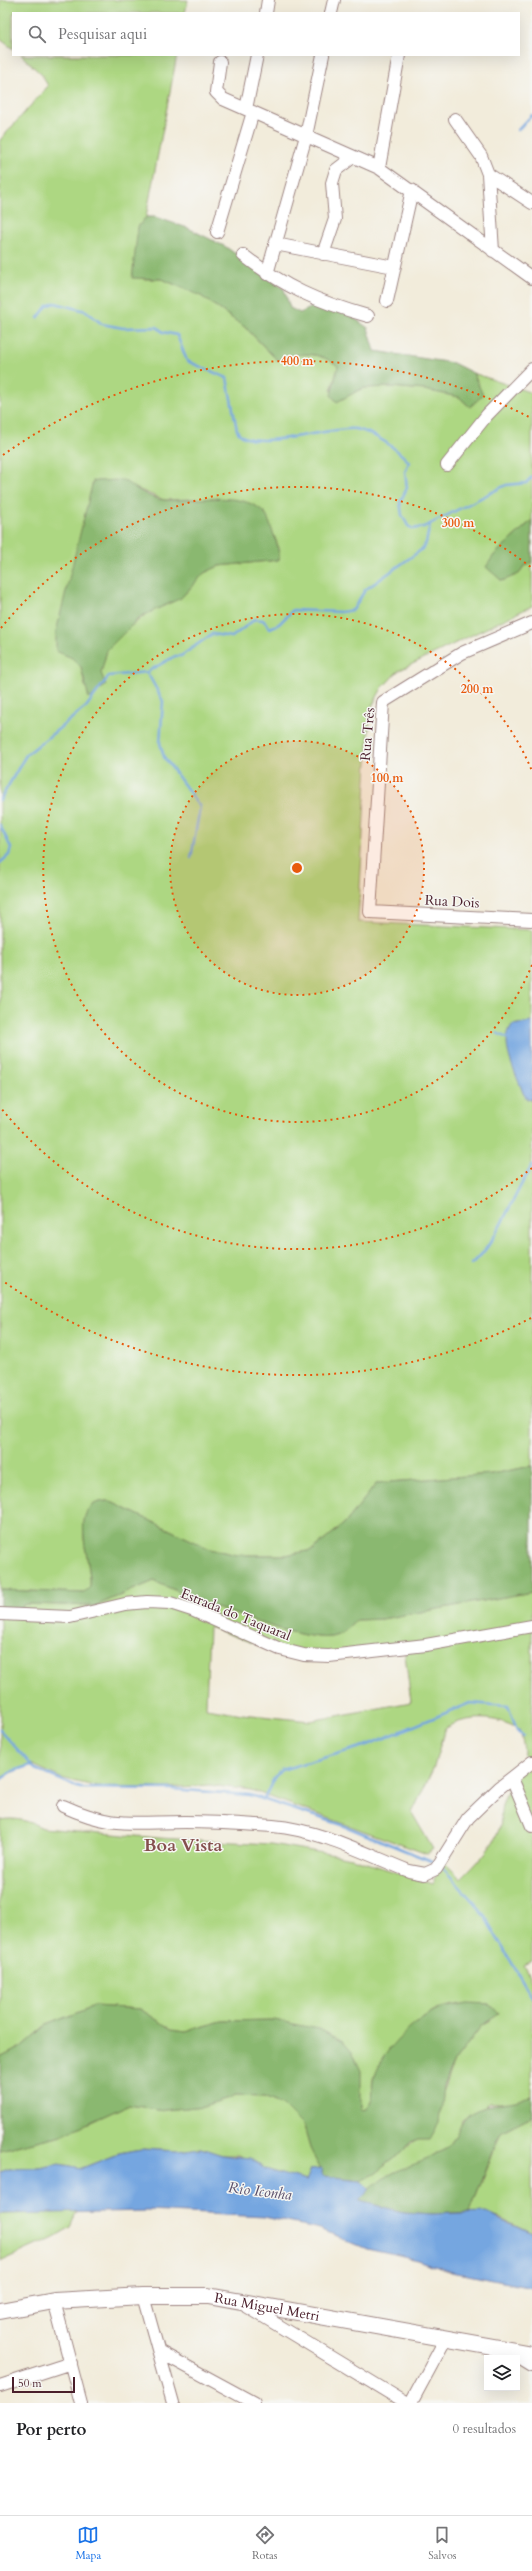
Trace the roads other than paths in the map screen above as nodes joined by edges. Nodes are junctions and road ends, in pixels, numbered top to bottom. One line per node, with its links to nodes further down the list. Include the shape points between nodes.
1 (268, 0): 3 (street)
2 (334, 0): 4 (street)
3 (266, 12)
4 (332, 12)
5 (257, 56): 9 (street)
6 (323, 56): 11 (street)
7 (399, 56): 13 (street)
8 (220, 62): 9 (street, via 216,85 218,96)
9 (249, 110): 11 (street); 17 (street)
10 (456, 119): 14 (street, via 481,156)
11 (306, 136): 12 (street); 18 (street)
12 (353, 157): 13 (street); 20 (street, via 336,170 332,183 335,219)
13 (379, 168): 15 (street)
14 (488, 174): 16 (street); 19 (street)
15 (412, 190): 19 (street); 22 (street)
16 (532, 203)
17 (217, 232)
18 (275, 244): 20 (street); 23 (street)
19 (493, 251): 24 (street)
20 (322, 254): 22 (street)
21 (243, 255): 23 (street)
22 (394, 267): 25 (street)
23 (267, 274): 26 (street, via 322,303)
24 (532, 278)
25 (387, 301)
26 (368, 316)
27 (532, 368): 28 (street, via 487,415)
28 (447, 466)
29 (532, 623): 30 (street, Rua Três, via 462,653 383,702)
30 (370, 912): 31 (street, Rua Dois)
31 (532, 920)
32 (0, 1614): 33 (street, Estrada do Taquaral, via 70,1617 125,1604 170,1603 192,1610 280,1649 304,1655 329,1656 426,1645)
33 (532, 1626)
34 (532, 1762): 35 (street)
35 (512, 1778): 36 (street, via 468,1818 436,1869 425,1874 409,1871 305,1832 275,1826 183,1822 119,1824 101,1821); 37 (street)
36 (63, 1806)
37 (532, 1826)
38 (143, 2296): 39 (main road, Rua Miguel Metri, via 188,2295); 40 (main road, Rua Miguel Metri); 44 (street)
39 (234, 2299): 42 (main road, Rua Miguel Metri); 52 (street)
40 (54, 2301): 41 (main road, Rua Miguel Metri); 46 (street)
41 (0, 2311)
42 (444, 2340): 43 (main road, Rua Miguel Metri); 53 (street)
43 (508, 2351): 45 (main road, Rua Miguel Metri); 47 (street)
44 (160, 2352): 50 (street); 51 (street)
45 (532, 2354)
46 (71, 2364): 48 (street); 49 (street)
47 (532, 2366)
48 (0, 2386)
49 (81, 2403)
50 (173, 2403)
51 (254, 2403)
52 (406, 2403)
53 (411, 2403)

